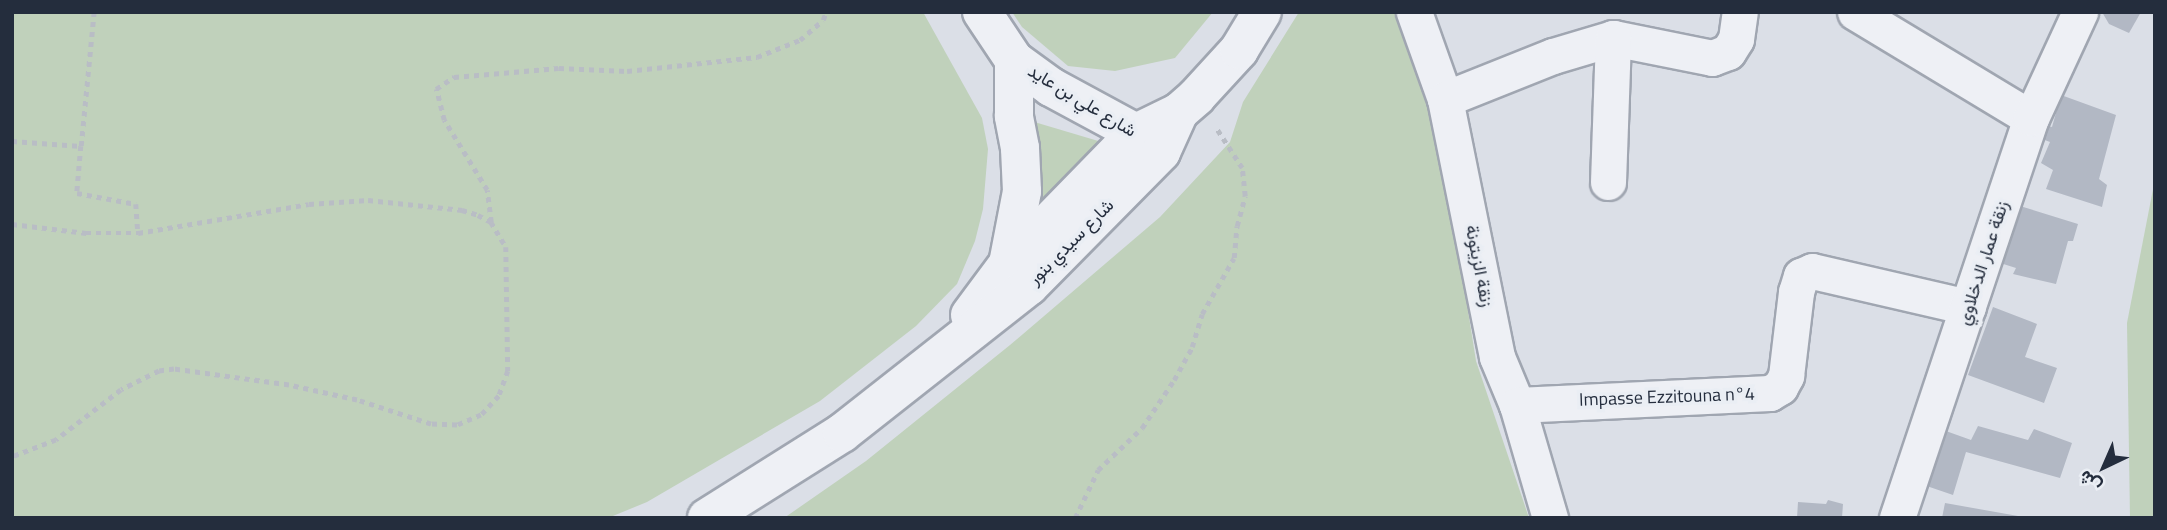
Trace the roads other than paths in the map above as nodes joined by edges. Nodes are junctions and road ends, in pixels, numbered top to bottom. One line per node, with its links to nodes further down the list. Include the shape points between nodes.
1 (982, 12): 8 (street, شارع علي بن عايد)
2 (1262, 12): 11 (street, شارع سيدي بنور, via 1239,50)
3 (1415, 12): 9 (street, زنقة الزيتونة)
4 (1740, 12): 7 (street, via 1736,39 1728,52 1712,58)
5 (1855, 12): 10 (street)
6 (2080, 12): 10 (street, زنقة عمار الدخلاوي)
7 (1613, 38): 9 (street, via 1553,56); 12 (street)
8 (1014, 60): 11 (street, شارع علي بن عايد, via 1051,87); 13 (street, via 1021,191)
9 (1445, 99): 16 (street, زنقة الزيتونة, via 1497,357)
10 (2031, 118): 14 (street, زنقة عمار الدخلاوي)
11 (1149, 142): 13 (street, شارع سيدي بنور); 15 (street, شارع سيدي بنور, via 1029,286)
12 (1608, 182)
13 (1008, 264): 15 (street, شارع سيدي بنور)
14 (1968, 307): 16 (street, Impasse Ezzitouna n°4, via 1812,271 1801,276 1796,292 1786,376 1770,393); 19 (street, زنقة عمار الدخلاوي)
15 (941, 353): 17 (street, شارع سيدي بنور, via 842,433)
16 (1517, 405): 18 (street, زنقة الزيتونة)
17 (707, 518)
18 (1550, 518)
19 (1897, 518)

